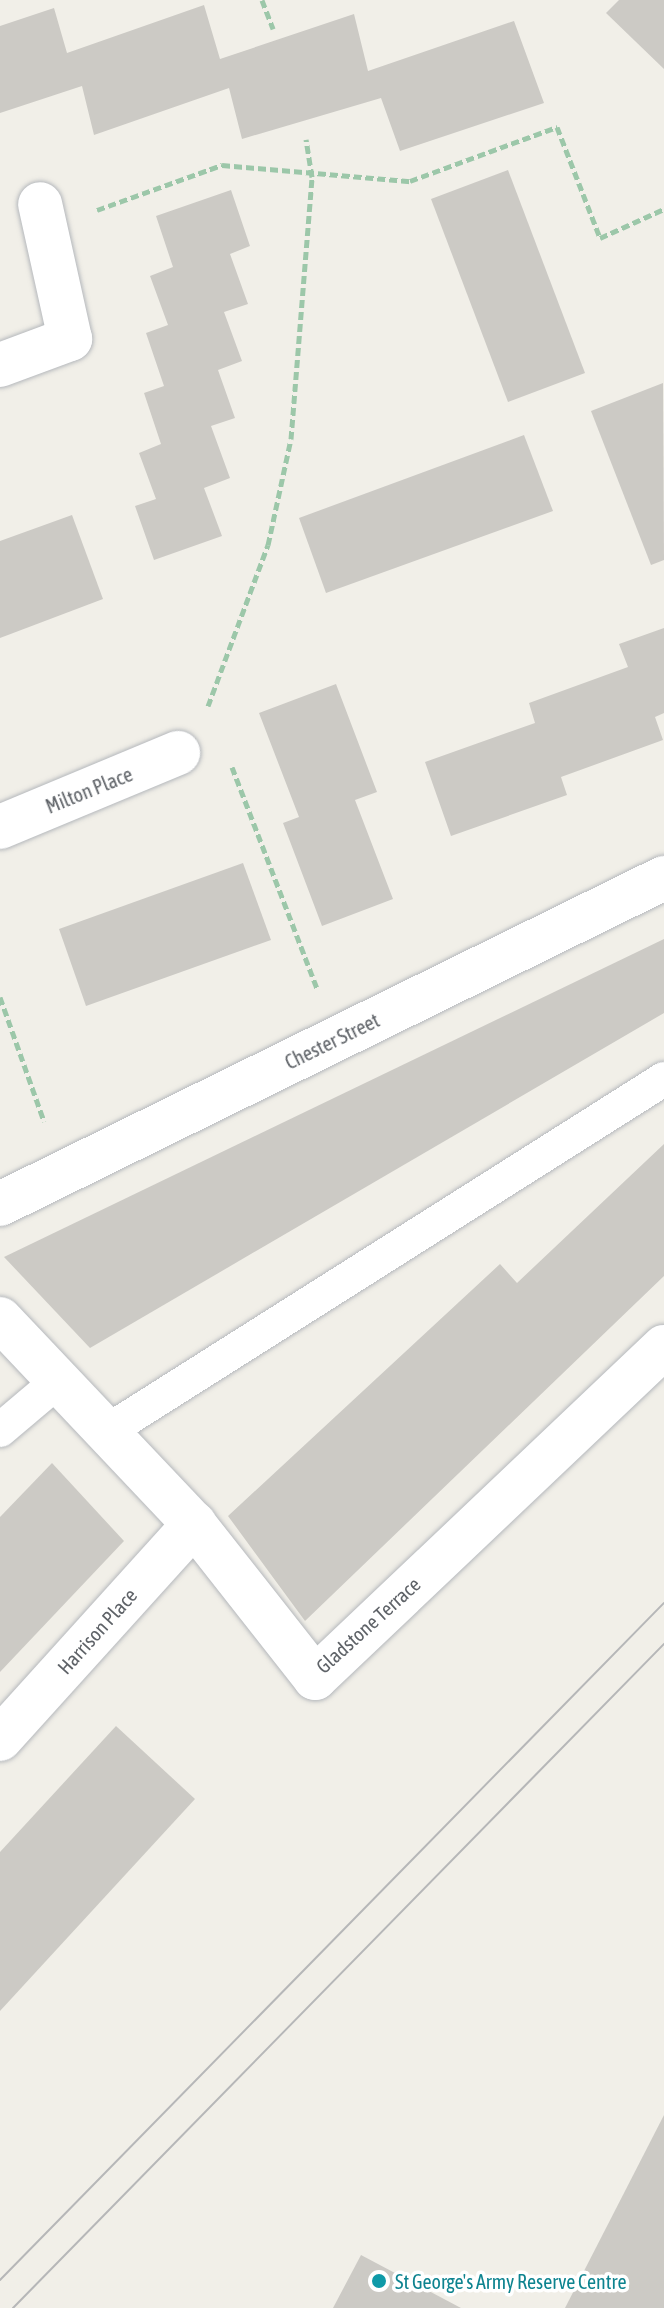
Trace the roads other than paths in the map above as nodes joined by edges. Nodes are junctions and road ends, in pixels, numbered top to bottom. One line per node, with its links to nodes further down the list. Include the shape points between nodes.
1 (43, 216): 2 (street, via 70,339)
2 (0, 365)
3 (178, 753): 4 (street, Milton Place)
4 (0, 827)
5 (664, 878): 7 (street, Chester Street)
6 (664, 1079): 12 (lane)
7 (0, 1204)
8 (0, 1319): 10 (street, Gladstone Terrace)
9 (664, 1347): 13 (street, Gladstone Terrace, via 315,1678)
10 (58, 1381): 11 (lane); 12 (street, Gladstone Terrace)
11 (0, 1430)
12 (106, 1432): 13 (street, Gladstone Terrace)
13 (194, 1524): 14 (street, Harrison Place)
14 (0, 1739)

